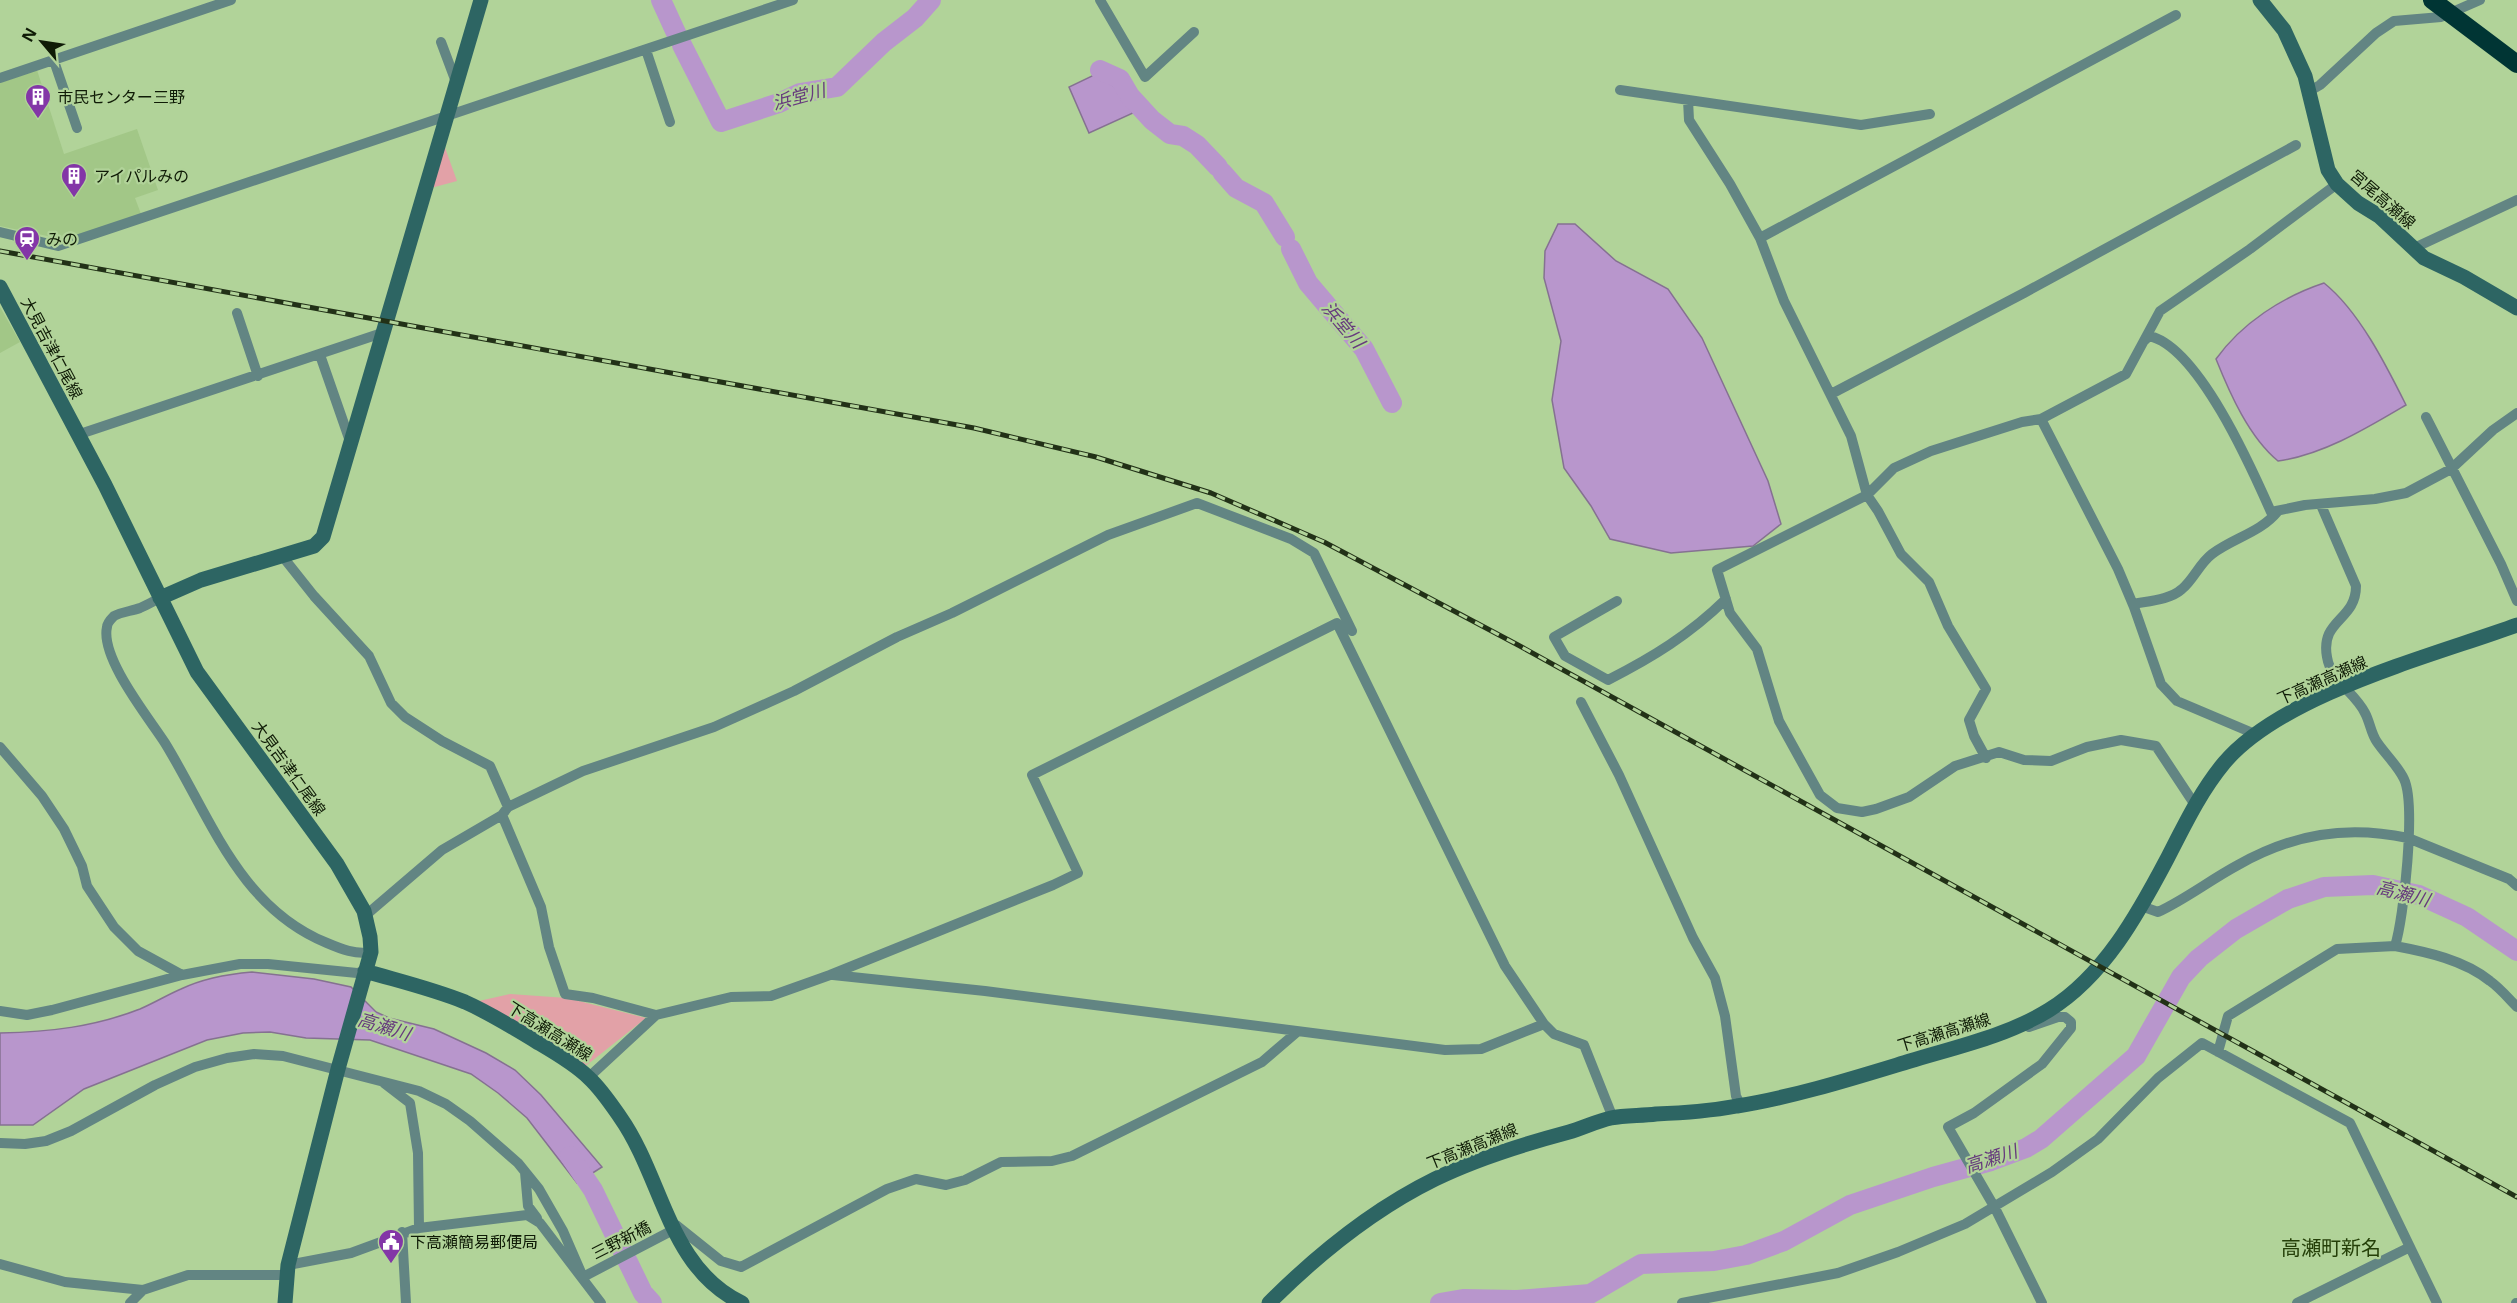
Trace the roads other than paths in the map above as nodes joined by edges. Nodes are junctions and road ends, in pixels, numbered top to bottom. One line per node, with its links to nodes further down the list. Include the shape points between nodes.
1 (231, 0): 13 (street)
2 (481, 0): 16 (main road)
3 (793, 0): 12 (street)
4 (1100, 0): 10 (street, via 1145,77)
5 (2260, 0): 18 (main road, 宮尾高瀬線, via 2284,30)
6 (2432, 0): 8 (highway)
7 (2480, 0): 8 (street)
8 (2450, 14): 14 (highway); 18 (street, via 2394,21)
9 (2176, 15): 28 (street)
10 (1194, 32)
11 (441, 42): 16 (street)
12 (646, 50): 21 (street); 22 (street)
13 (54, 61): 15 (street); 23 (street)
14 (2517, 64)
15 (0, 78)
16 (456, 82): 21 (main road)
17 (1620, 90): 19 (street)
18 (2308, 92): 25 (main road, 宮尾高瀬線, via 2328,170)
19 (1688, 100): 20 (street, via 1861,125); 28 (street, via 1689,120)
20 (1930, 114)
21 (445, 117): 27 (street, via 58,246); 33 (main road)
22 (670, 122)
23 (76, 128)
24 (2295, 145): 37 (street)
25 (2337, 184): 29 (main road, 宮尾高瀬線, via 2379,216); 34 (street, via 2160,311)
26 (2517, 200): 29 (street)
27 (0, 232)
28 (1760, 238): 37 (street, via 1784,301)
29 (2412, 249): 31 (main road, 宮尾高瀬線)
30 (0, 287): 41 (main road, 大見吉津仁尾線)
31 (2517, 308)
32 (237, 313): 36 (street)
33 (382, 333): 35 (street); 42 (main road)
34 (2145, 340): 40 (street, via 2126,374); 46 (street, via 2149,336 2158,338 2191,367 2247,459 2271,512)
35 (320, 355): 36 (street); 42 (street)
36 (258, 376): 41 (street)
37 (1831, 394): 44 (street, via 1851,436)
38 (2517, 413): 43 (street)
39 (2426, 417): 43 (street)
40 (2040, 419): 44 (street, via 1931,451 1894,468); 52 (street)
41 (77, 435): 48 (main road, 大見吉津仁尾線)
42 (351, 444): 47 (main road, via 323,537 314,546)
43 (2451, 469): 45 (street, via 2406,493); 51 (street)
44 (1867, 495): 49 (street, via 1717,570); 59 (street, via 1901,554 1929,582 1948,626 1986,689 1969,720)
45 (2322, 505): 46 (street); 55 (street, via 2356,586 2356,599 2331,627 2326,639 2330,667)
46 (2278, 511): 52 (street, via 2267,524 2202,562 2182,589)
47 (284, 557): 48 (main road, via 201,580); 61 (street, via 369,656 391,703 442,741 490,766)
48 (160, 598): 65 (main road, 大見吉津仁尾線, via 197,672 337,864); 67 (street, via 115,616 106,628 124,683 177,762 233,864 254,890 285,920 315,938 361,954)
49 (1726, 599): 50 (street, via 1702,623 1663,651 1608,680 1565,656 1554,638); 59 (street, via 1730,613 1756,649 1779,721 1820,795 1837,808 1862,812 1876,809 1909,797 1955,766)
50 (1617, 601)
51 (2517, 601)
52 (2133, 604): 57 (street, via 2161,684 2177,700)
53 (2517, 625): 55 (main road, 下高瀬高瀬線)
54 (1352, 631): 61 (street, via 1314,553 1292,538 1197,503 1098,539 714,727 583,771)
55 (2344, 688): 57 (main road, 下高瀬高瀬線, via 2302,706); 62 (street, via 2364,711 2375,740 2404,779 2409,802)
56 (1581, 702): 81 (street, via 1714,978)
57 (2254, 735): 60 (main road, 下高瀬高瀬線, via 2225,762)
58 (0, 747): 69 (street, via 64,829 87,886 114,927 138,951)
59 (1986, 758): 60 (street, via 1999,752 2024,760 2051,762 2087,747 2121,740 2156,746)
60 (2195, 806): 64 (main road, 下高瀬高瀬線)
61 (505, 811): 65 (street, via 442,850); 73 (street, via 541,907 565,994)
62 (2408, 838): 63 (street, via 2509,879); 64 (street, via 2335,831 2298,838 2238,864 2158,912); 66 (street)
63 (2517, 886)
64 (2141, 906): 75 (main road, 下高瀬高瀬線, via 2116,945 2080,986 2050,1010)
65 (366, 915): 67 (main road, 大見吉津仁尾線)
66 (2396, 943): 71 (street, via 2457,962 2489,980); 77 (street, via 2337,949 2294,973 2228,1016)
67 (371, 952): 68 (main road, 大見吉津仁尾線)
68 (365, 971): 69 (street, via 240,964); 78 (main road, 大見吉津仁尾線); 79 (main road, 下高瀬高瀬線, via 466,1002)
69 (182, 975): 72 (street, via 27,1015)
70 (830, 975): 73 (street, via 771,996 731,997); 74 (street, via 1078,873 1032,775 1337,623 1505,966); 76 (street)
71 (2517, 1007)
72 (0, 1011)
73 (656, 1015): 79 (street)
74 (1544, 1024): 76 (street, via 1481,1049 1446,1050); 82 (street, via 1554,1034 1584,1046)
75 (2007, 1031): 81 (main road, 下高瀬高瀬線, via 1852,1078); 85 (street, via 2058,1017 2065,1017 2071,1028 2043,1064 1948,1127)
76 (1297, 1032): 88 (street, via 1262,1062 1071,1156 1052,1161 1001,1162 946,1185 916,1179 906,1182 741,1266 721,1261 676,1225)
77 (2218, 1052): 85 (street, via 2202,1043 2158,1078 2098,1139 2052,1172); 90 (street, via 2350,1123)
78 (338, 1069): 80 (street); 83 (street, via 283,1056 254,1054 227,1058 155,1085 46,1141); 92 (main road, 大見吉津仁尾線)
79 (589, 1077): 88 (main road, 下高瀬高瀬線, via 621,1118)
80 (378, 1079): 84 (street, via 446,1104); 87 (street, via 410,1103 418,1153)
81 (1741, 1106): 82 (main road, 下高瀬高瀬線)
82 (1613, 1118): 100 (main road, 下高瀬高瀬線, via 1533,1141 1436,1179 1398,1200 1323,1253)
83 (0, 1143)
84 (525, 1172): 86 (street, via 528,1206); 93 (street, via 552,1210)
85 (1993, 1206): 101 (street, via 1965,1224 1838,1273); 102 (street)
86 (540, 1223): 87 (street, via 527,1215); 93 (street)
87 (418, 1228): 89 (street)
88 (673, 1230): 93 (street, 三野新橋); 99 (main road, 下高瀬高瀬線, via 687,1255 715,1285)
89 (402, 1232): 92 (street, via 351,1253); 97 (street)
90 (2410, 1246): 103 (street); 104 (street)
91 (0, 1263): 94 (street, via 65,1282)
92 (287, 1270): 94 (street, via 188,1275); 96 (main road, 大見吉津仁尾線)
93 (583, 1277): 98 (street)
94 (144, 1290): 95 (street)
95 (130, 1303)
96 (285, 1303)
97 (406, 1303)
98 (601, 1303)
99 (742, 1303)
100 (1269, 1303)
101 (1682, 1303)
102 (2042, 1303)
103 (2297, 1303)
104 (2437, 1303)

